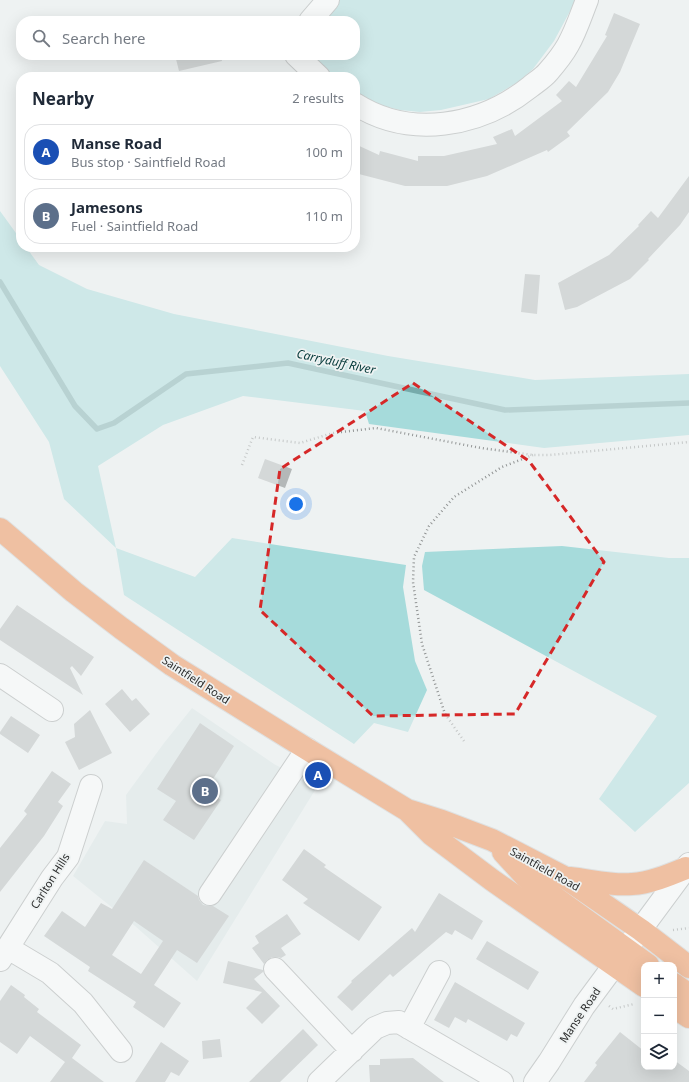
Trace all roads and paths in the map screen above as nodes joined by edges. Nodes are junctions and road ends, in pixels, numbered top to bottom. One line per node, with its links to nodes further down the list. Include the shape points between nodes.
1 (328, 0): 3 (street)
2 (587, 0): 6 (street, via 568,44 548,73 516,99 487,113 449,124 406,124)
3 (314, 16)
4 (301, 60): 5 (street)
5 (314, 72)
6 (360, 107)
7 (689, 442): 8 (path)
8 (533, 455): 9 (path, via 376,428 333,433 300,443 253,437); 13 (path, via 502,467 454,497 429,526 414,557 413,582 422,644 445,714)
9 (242, 465)
10 (0, 529): 14 (highway, Saintfield Road, via 74,592 172,665)
11 (8, 686): 12 (street)
12 (52, 710)
13 (464, 741)
14 (307, 749): 16 (highway, Saintfield Road); 20 (street)
15 (91, 786): 22 (street, Carlton Hills, via 68,857)
16 (407, 810): 17 (highway, Saintfield Road); 23 (highway, Saintfield Road, via 432,835 492,880)
17 (492, 840): 19 (highway, Saintfield Road); 23 (highway, via 525,876)
18 (688, 866): 19 (highway, via 662,877 633,884); 21 (street, Manse Road)
19 (564, 877): 21 (highway, Saintfield Road)
20 (210, 894)
21 (641, 930): 23 (street, Manse Road); 25 (highway, Saintfield Road)
22 (4, 954): 36 (street, Carlton Hills, via 50,973 84,1003)
23 (621, 957): 24 (highway); 29 (highway, Saintfield Road); 40 (street, Manse Road, via 584,1006)
24 (641, 963)
25 (689, 967)
26 (275, 969): 37 (street)
27 (439, 972): 35 (street)
28 (677, 986): 31 (highway)
29 (641, 992)
30 (641, 995): 32 (path)
31 (689, 995)
32 (613, 1009)
33 (677, 1009): 34 (highway)
34 (689, 1017)
35 (409, 1028): 37 (street, via 399,1022 387,1023 375,1028); 39 (street)
36 (121, 1051)
37 (352, 1051): 38 (street)
38 (319, 1082)
39 (502, 1082)
40 (534, 1082)

